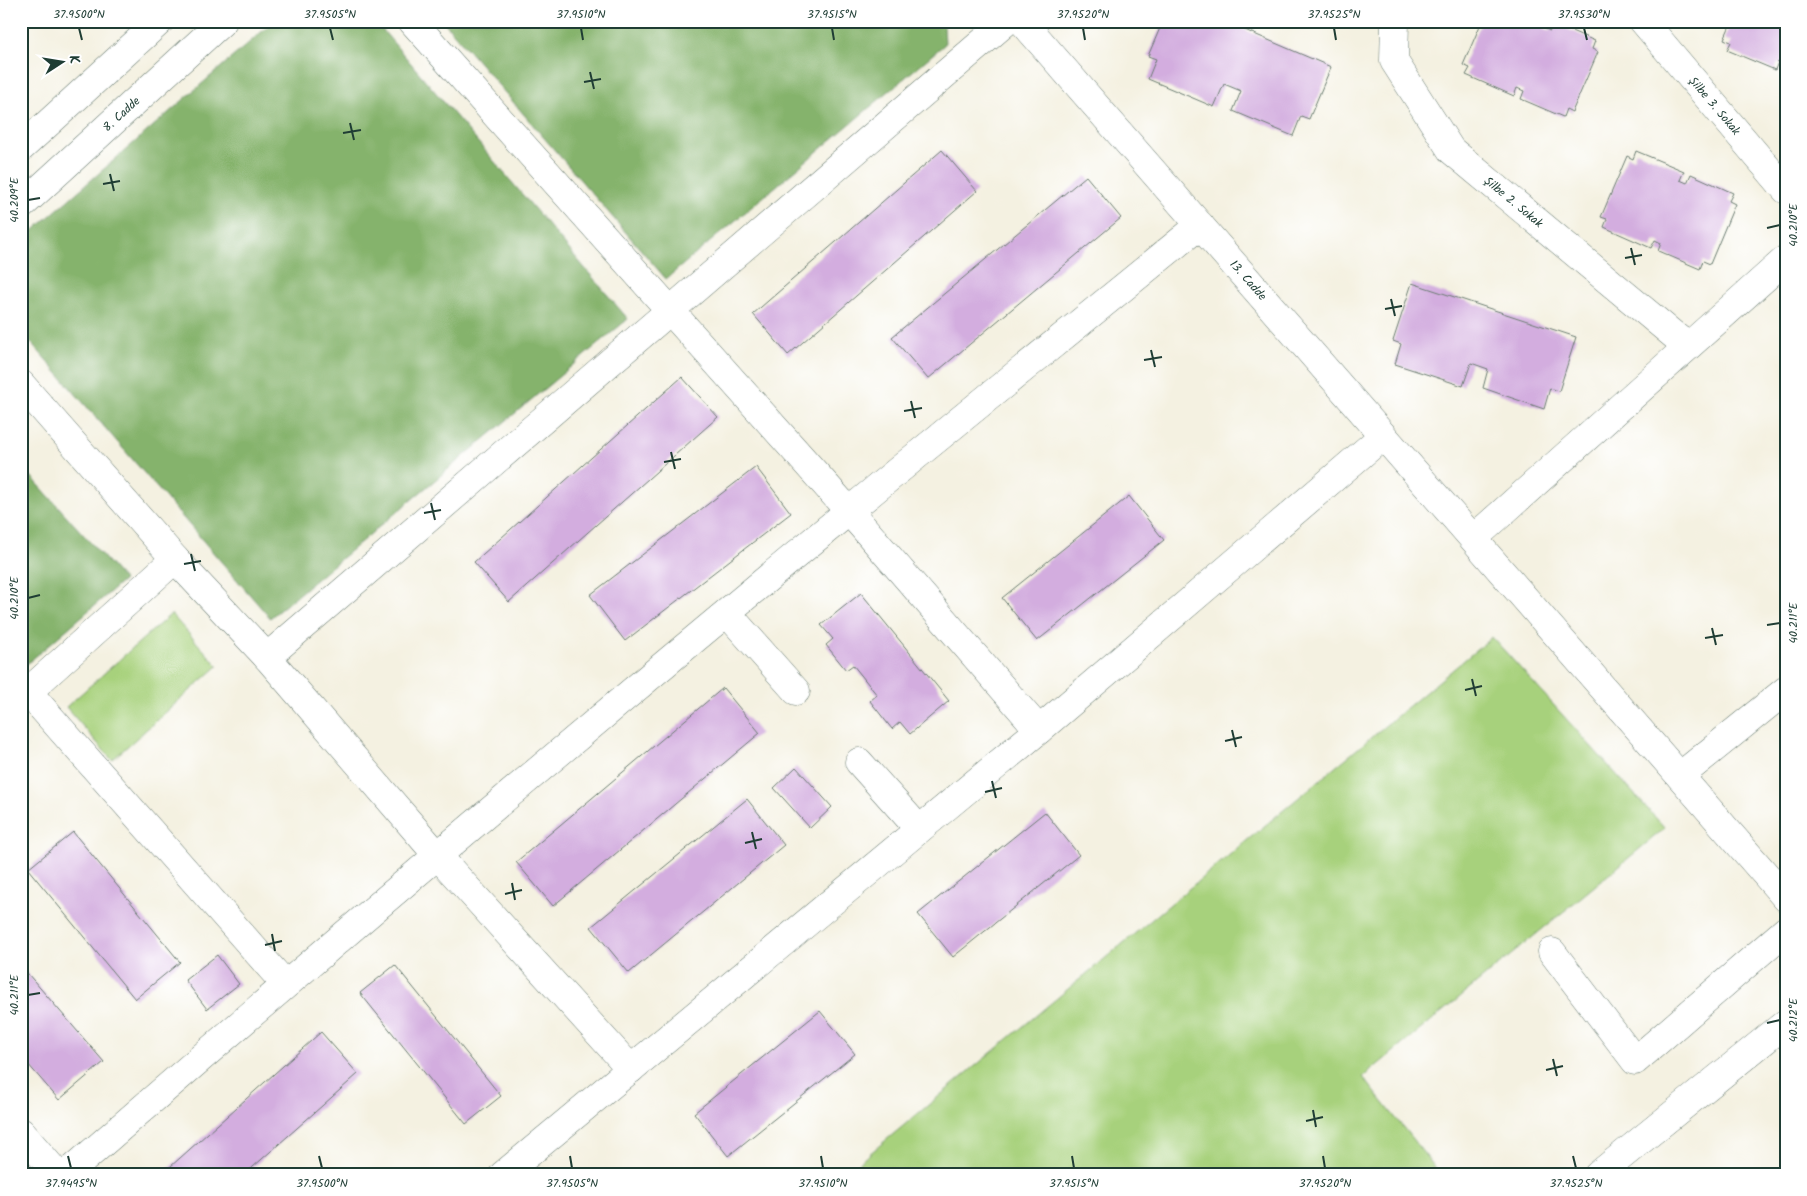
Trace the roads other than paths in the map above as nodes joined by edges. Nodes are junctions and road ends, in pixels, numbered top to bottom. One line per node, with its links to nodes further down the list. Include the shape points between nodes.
1 (160, 21): 8 (street)
2 (223, 21): 10 (street, 8. Cadde)
3 (412, 21): 13 (street)
4 (1007, 21): 13 (street)
5 (1022, 21): 11 (street, 13. Cadde)
6 (1395, 21): 14 (street, Şilbe 2. Sokak, via 1394,60 1451,150)
7 (1643, 21): 9 (street, Şilbe 3. Sokak)
8 (21, 148)
9 (1786, 190)
10 (21, 206)
11 (1200, 225): 16 (street, 13. Cadde); 17 (street)
12 (1786, 259): 14 (street)
13 (669, 312): 17 (street); 21 (street)
14 (1687, 346): 18 (street)
15 (21, 384): 19 (street)
16 (1383, 436): 18 (street, 13. Cadde); 25 (street)
17 (849, 511): 20 (street); 25 (street)
18 (1474, 538): 27 (street, 13. Cadde)
19 (175, 559): 21 (street); 24 (street)
20 (727, 613): 23 (street); 29 (street)
21 (267, 657): 29 (street)
22 (1786, 690): 27 (street)
23 (796, 691)
24 (24, 695): 33 (street)
25 (1039, 730): 28 (street)
26 (859, 762): 28 (street)
27 (1680, 776): 30 (street, 13. Cadde)
28 (919, 829): 35 (street)
29 (438, 856): 33 (street); 35 (street)
30 (1786, 898)
31 (1786, 930): 32 (street, via 1636,1061)
32 (1552, 952)
33 (285, 984): 38 (street)
34 (1786, 1023): 40 (street)
35 (631, 1069): 39 (street)
36 (21, 1132): 37 (street)
37 (58, 1175)
38 (66, 1175)
39 (503, 1175)
40 (1598, 1175)

